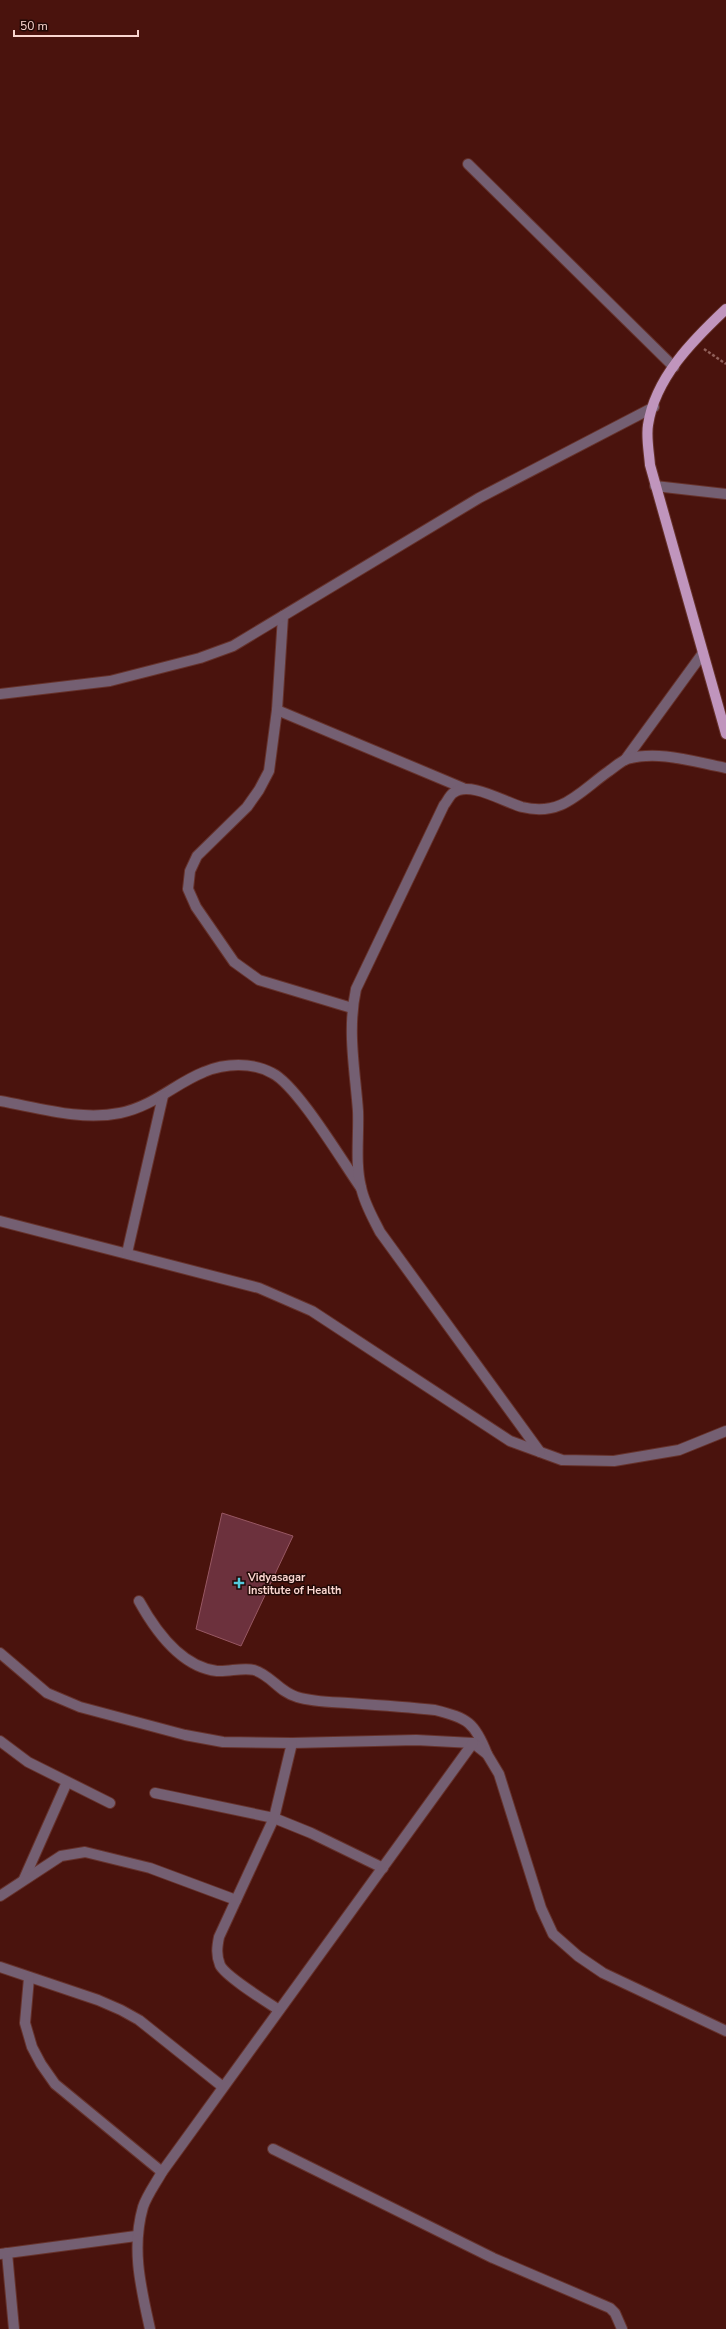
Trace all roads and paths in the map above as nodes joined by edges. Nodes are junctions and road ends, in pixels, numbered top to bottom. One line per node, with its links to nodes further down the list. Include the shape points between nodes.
1 (468, 164): 5 (street)
2 (726, 309): 3 (main road)
3 (692, 341): 4 (path); 5 (main road)
4 (726, 364)
5 (674, 367): 6 (main road, via 660,388)
6 (654, 407): 7 (main road, via 648,425 650,465); 9 (street, via 479,498)
7 (655, 486): 8 (street); 10 (main road)
8 (726, 494)
9 (283, 616): 11 (street, via 233,646 200,658 110,681); 12 (street)
10 (703, 653): 13 (main road); 14 (street)
11 (0, 694)
12 (277, 710): 16 (street); 17 (street, via 268,770 259,790 247,807 197,856 190,871 188,889 234,962 246,973 259,980)
13 (726, 734)
14 (625, 760): 15 (street, via 659,756); 16 (street, via 573,800 559,807 538,811)
15 (726, 768)
16 (463, 788): 17 (street, via 453,793 444,805 356,989)
17 (352, 1008): 20 (street, via 351,1031)
18 (163, 1096): 19 (street, via 147,1105 120,1113 94,1116); 20 (street, via 204,1072 230,1065 254,1066 273,1073 293,1091); 22 (street)
19 (0, 1102)
20 (361, 1188): 24 (street, via 380,1232)
21 (0, 1220): 22 (street)
22 (127, 1253): 24 (street, via 259,1288 312,1311 510,1441)
23 (726, 1431): 24 (street, via 679,1450 614,1461 562,1460)
24 (540, 1452)
25 (139, 1601): 30 (street, via 150,1622 167,1642 189,1661 202,1668 218,1671 252,1669 262,1673 282,1691 307,1700 450,1713 472,1724)
26 (0, 1653): 28 (street, via 47,1693 87,1709 185,1735 223,1742)
27 (0, 1741): 31 (street, via 28,1762)
28 (292, 1743): 29 (street, via 416,1740); 34 (street)
29 (473, 1743): 30 (street); 35 (street)
30 (488, 1754): 42 (street, via 499,1774 541,1908 553,1934 578,1956 604,1973)
31 (67, 1782): 33 (street); 36 (street)
32 (155, 1793): 34 (street)
33 (110, 1804)
34 (274, 1818): 35 (street); 38 (street)
35 (383, 1868): 41 (street)
36 (24, 1880): 37 (street); 38 (street, via 61,1856 85,1852 150,1868)
37 (0, 1896)
38 (236, 1900): 41 (street, via 219,1938 216,1952 221,1966)
39 (0, 1967): 40 (street)
40 (29, 1978): 43 (street, via 98,2000 127,2013); 45 (street, via 25,2023 32,2047 41,2064 55,2084)
41 (279, 2010): 43 (street)
42 (726, 2031)
43 (223, 2087): 45 (street)
44 (273, 2149): 50 (street, via 493,2258 610,2308)
45 (162, 2172): 46 (street, via 144,2206)
46 (136, 2236): 47 (street); 49 (street, via 137,2266)
47 (4, 2254): 48 (street)
48 (14, 2329)
49 (150, 2329)
50 (622, 2329)

